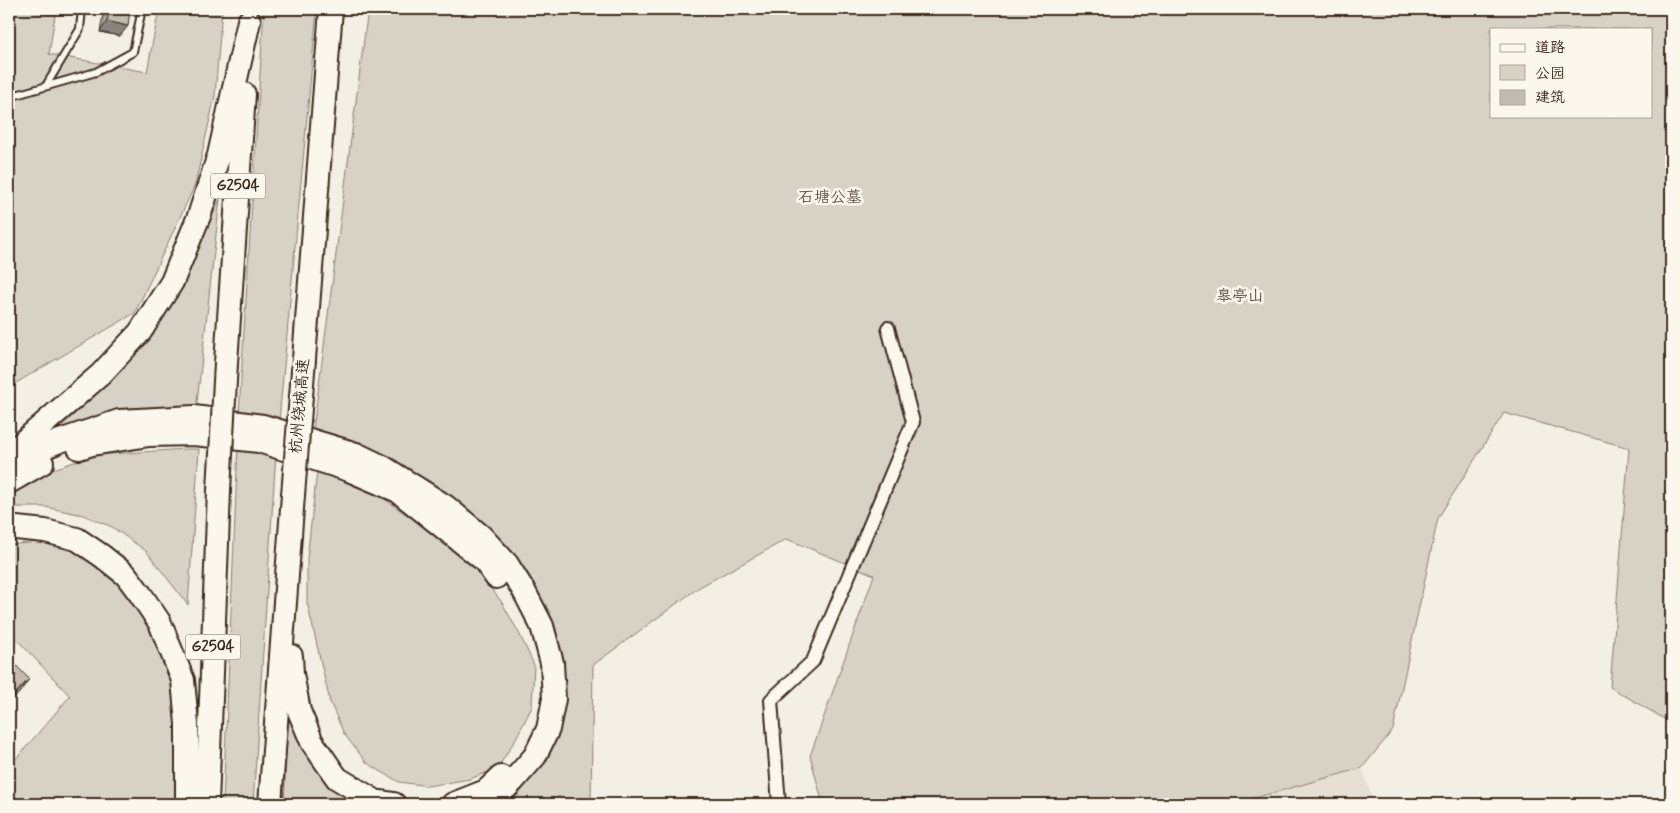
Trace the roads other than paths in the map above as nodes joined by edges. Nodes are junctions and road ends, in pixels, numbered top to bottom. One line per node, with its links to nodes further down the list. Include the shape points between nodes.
1 (82, 9): 5 (lane, via 80,29)
2 (142, 9): 5 (lane, via 133,52 96,72)
3 (331, 9): 12 (highway, 杭州绕城高速, bridge)
4 (250, 15): 8 (highway, via 219,155 172,282 140,332 101,374); 14 (highway, G2504, bridge, via 219,490)
5 (47, 84): 6 (lane)
6 (9, 97)
7 (888, 328): 19 (street, via 913,422 813,661 771,700)
8 (9, 454)
9 (9, 463): 18 (highway, via 119,421 194,417 263,426 356,454 445,506 481,536 507,564 542,626 552,663 554,699 548,729 535,756)
10 (9, 482): 17 (highway, via 62,454 92,444 149,435 194,434 259,441 349,470 398,491 484,560 516,603 532,642 541,684 538,713 523,749 510,767 486,791)
11 (9, 529): 13 (highway, via 45,531 77,539 126,575 160,623 183,680 187,724)
12 (285, 581): 15 (highway, 杭州绕城高速); 16 (highway, via 292,674 299,711 312,742 337,778 375,801)
13 (187, 804)
14 (207, 804)
15 (270, 804)
16 (394, 804)
17 (453, 804)
18 (490, 804)
19 (779, 804)

